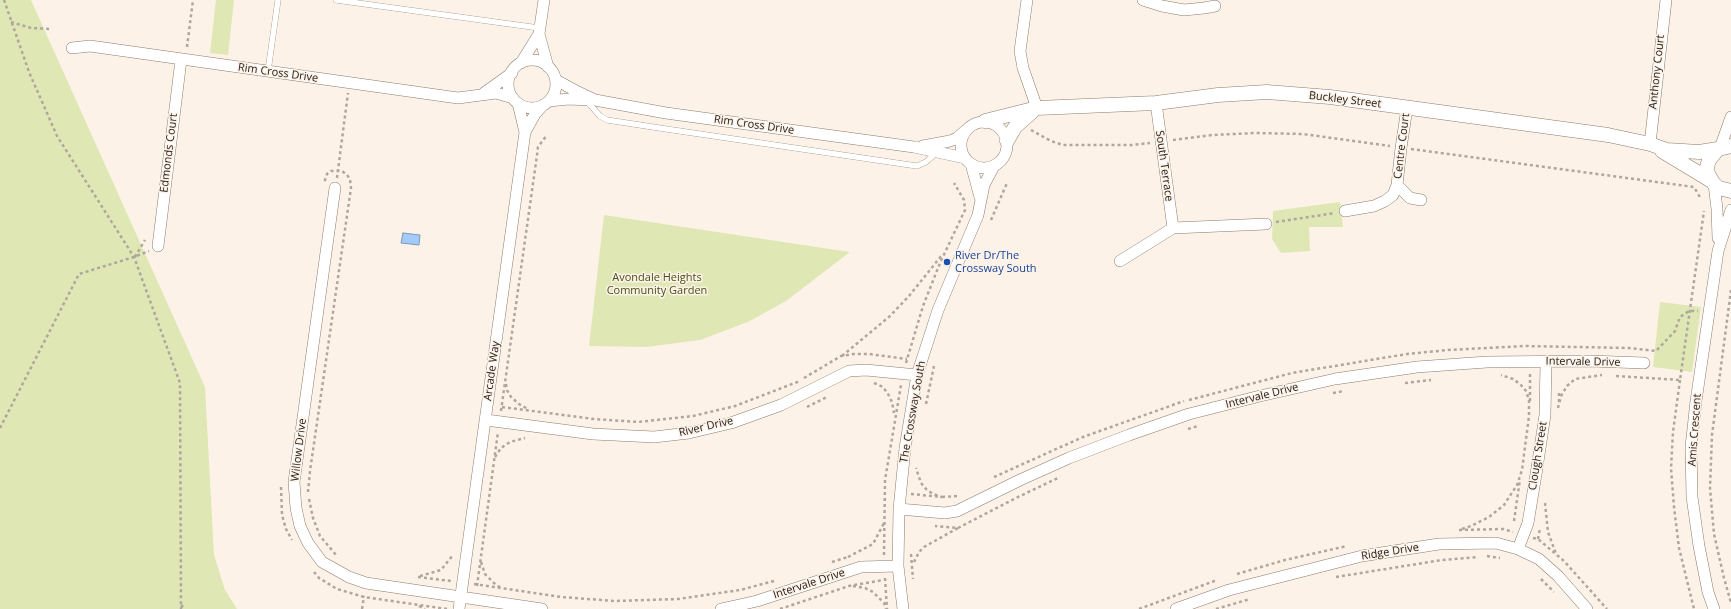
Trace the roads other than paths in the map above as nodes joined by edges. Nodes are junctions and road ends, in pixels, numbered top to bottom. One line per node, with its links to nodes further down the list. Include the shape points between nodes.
1 (278, 0): 13 (lane)
2 (336, 0): 8 (lane)
3 (544, 0): 8 (street)
4 (1027, 0): 21 (street, via 1020,50 1023,68)
5 (1143, 0): 7 (street, via 1184,10)
6 (1666, 0): 28 (street, Anthony Court)
7 (1215, 6)
8 (539, 31): 11 (street); 12 (street)
9 (72, 48): 10 (street, Rim Cross Drive, via 90,46)
10 (181, 60): 13 (street, Rim Cross Drive); 44 (street, Edmonds Court)
11 (521, 63): 12 (street, via 542,62); 14 (street)
12 (548, 67): 15 (street)
13 (268, 72): 16 (street, Rim Cross Drive, via 458,98)
14 (512, 73): 16 (street, Rim Cross Drive); 17 (street, via 509,86)
15 (556, 80): 18 (street, Rim Cross Drive); 19 (street, via 554,95)
16 (484, 94): 17 (street, Rim Cross Drive, via 500,94)
17 (516, 100): 19 (street, via 530,108); 26 (street, Arcade Way)
18 (591, 100): 19 (street, Rim Cross Drive, via 569,99); 29 (street, Rim Cross Drive, via 666,113); 31 (lane, via 600,116 607,120 659,128 917,166)
19 (546, 103): 26 (street, Arcade Way, via 535,114)
20 (1156, 103): 21 (street, Buckley Street); 22 (street, Buckley Street, via 1267,92 1330,97); 43 (street, South Terrace)
21 (1037, 108): 24 (street, Buckley Street); 27 (street, via 1018,123)
22 (1407, 108): 28 (street, Buckley Street, via 1608,135); 35 (street, Centre Court)
23 (1731, 117): 30 (street)
24 (985, 121): 25 (street, via 977,122); 27 (street, via 1000,127)
25 (965, 131): 29 (street, Rim Cross Drive, via 950,141); 32 (street, via 960,145)
26 (525, 132): 50 (street, Arcade Way)
27 (1007, 141): 33 (street, via 1005,156)
28 (1650, 144): 30 (street, Buckley Street, via 1678,151 1699,152); 34 (street, Buckley Street)
29 (914, 147): 31 (street, Rim Cross Drive)
30 (1723, 148): 34 (street, via 1709,160 1708,174)
31 (938, 152): 32 (street, Rim Cross Drive)
32 (968, 161): 33 (street, via 982,168); 39 (street)
33 (994, 166): 39 (street, The Crossway South, via 984,185)
34 (1712, 182): 37 (street, Buckley Street, via 1719,188); 45 (street, Amis Crescent, via 1718,214)
35 (1397, 185): 38 (street, Centre Court, via 1410,198); 41 (street, Centre Court, via 1393,194 1385,201 1374,206)
36 (335, 188): 54 (street, Willow Drive, via 294,482 300,526 308,543 322,562 349,577)
37 (1731, 191)
38 (1421, 200)
39 (981, 202): 49 (street, The Crossway South, via 978,215 938,310)
40 (1731, 210): 45 (street, Amis Crescent)
41 (1345, 211)
42 (1266, 224): 43 (street)
43 (1173, 228): 46 (street)
44 (158, 246)
45 (1718, 251): 60 (street, Amis Crescent, via 1691,447 1692,497 1708,592)
46 (1120, 261)
47 (1546, 362): 48 (street, Intervale Drive); 51 (street, Intervale Drive, via 1487,362 1417,368 1335,379 1260,396 1189,414 1129,435 1020,480 956,511 945,513); 52 (street, Clough Street, via 1545,415 1528,523)
48 (1644, 363)
49 (917, 375): 50 (street, River Drive, via 849,371 781,405 731,423 675,435 654,437 593,434); 51 (street, The Crossway South, via 905,448)
50 (486, 420): 54 (street, Arcade Way)
51 (899, 509): 53 (street, The Crossway South)
52 (1518, 549): 58 (street, Ridge Drive, via 1496,543 1439,544 1362,556 1229,590); 59 (street, Ridge Drive, via 1539,559)
53 (898, 566): 56 (street, Intervale Drive, via 861,567 757,601); 57 (street, The Crossway South)
54 (460, 604): 55 (street, via 475,600)
55 (542, 609)
56 (721, 609)
57 (903, 609)
58 (1176, 609)
59 (1587, 609)
60 (1714, 609)

